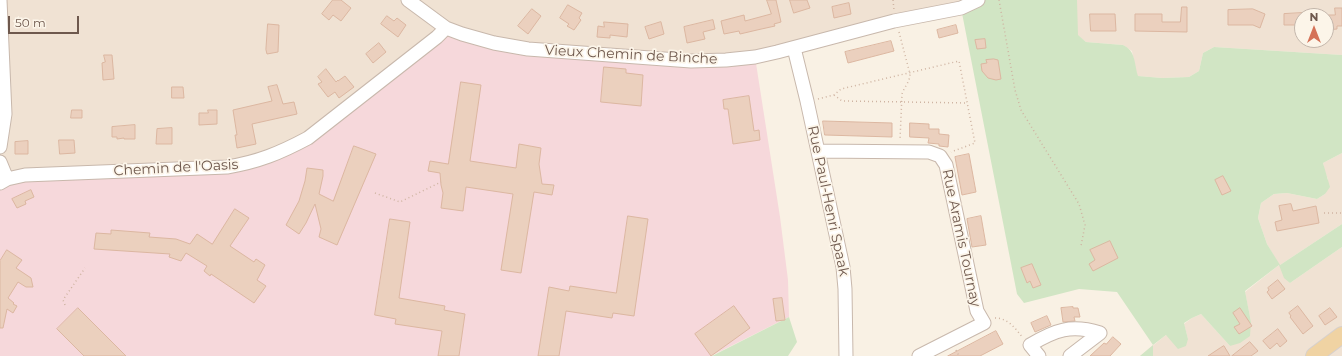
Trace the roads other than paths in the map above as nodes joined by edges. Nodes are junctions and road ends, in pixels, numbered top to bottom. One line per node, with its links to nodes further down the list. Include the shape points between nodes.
1 (0, 0): 6 (street, via 5,114)
2 (978, 0): 5 (street, Vieux Chemin de Binche, via 961,8 894,21)
3 (413, 1): 4 (street, Vieux Chemin de Binche)
4 (446, 28): 5 (street, Vieux Chemin de Binche, via 494,43 528,49 668,60 726,60 755,57); 9 (street, Chemin de l'Oasis, via 308,138 263,159 227,167 25,175)
5 (794, 48): 7 (street, Rue Paul-Henri Spaak)
6 (0, 147)
7 (818, 151): 12 (street, Rue Paul-Henri Spaak, via 843,267); 13 (street, Rue Aramis Tournay, via 928,152 940,156 946,165 977,311 984,323)
8 (0, 162): 9 (street)
9 (3, 181)
10 (1342, 335): 11 (main road)
11 (1323, 353)
12 (846, 356)
13 (919, 356)
14 (1039, 356): 15 (street, via 1030,345 1058,331 1085,328 1100,333)
15 (1070, 356)

